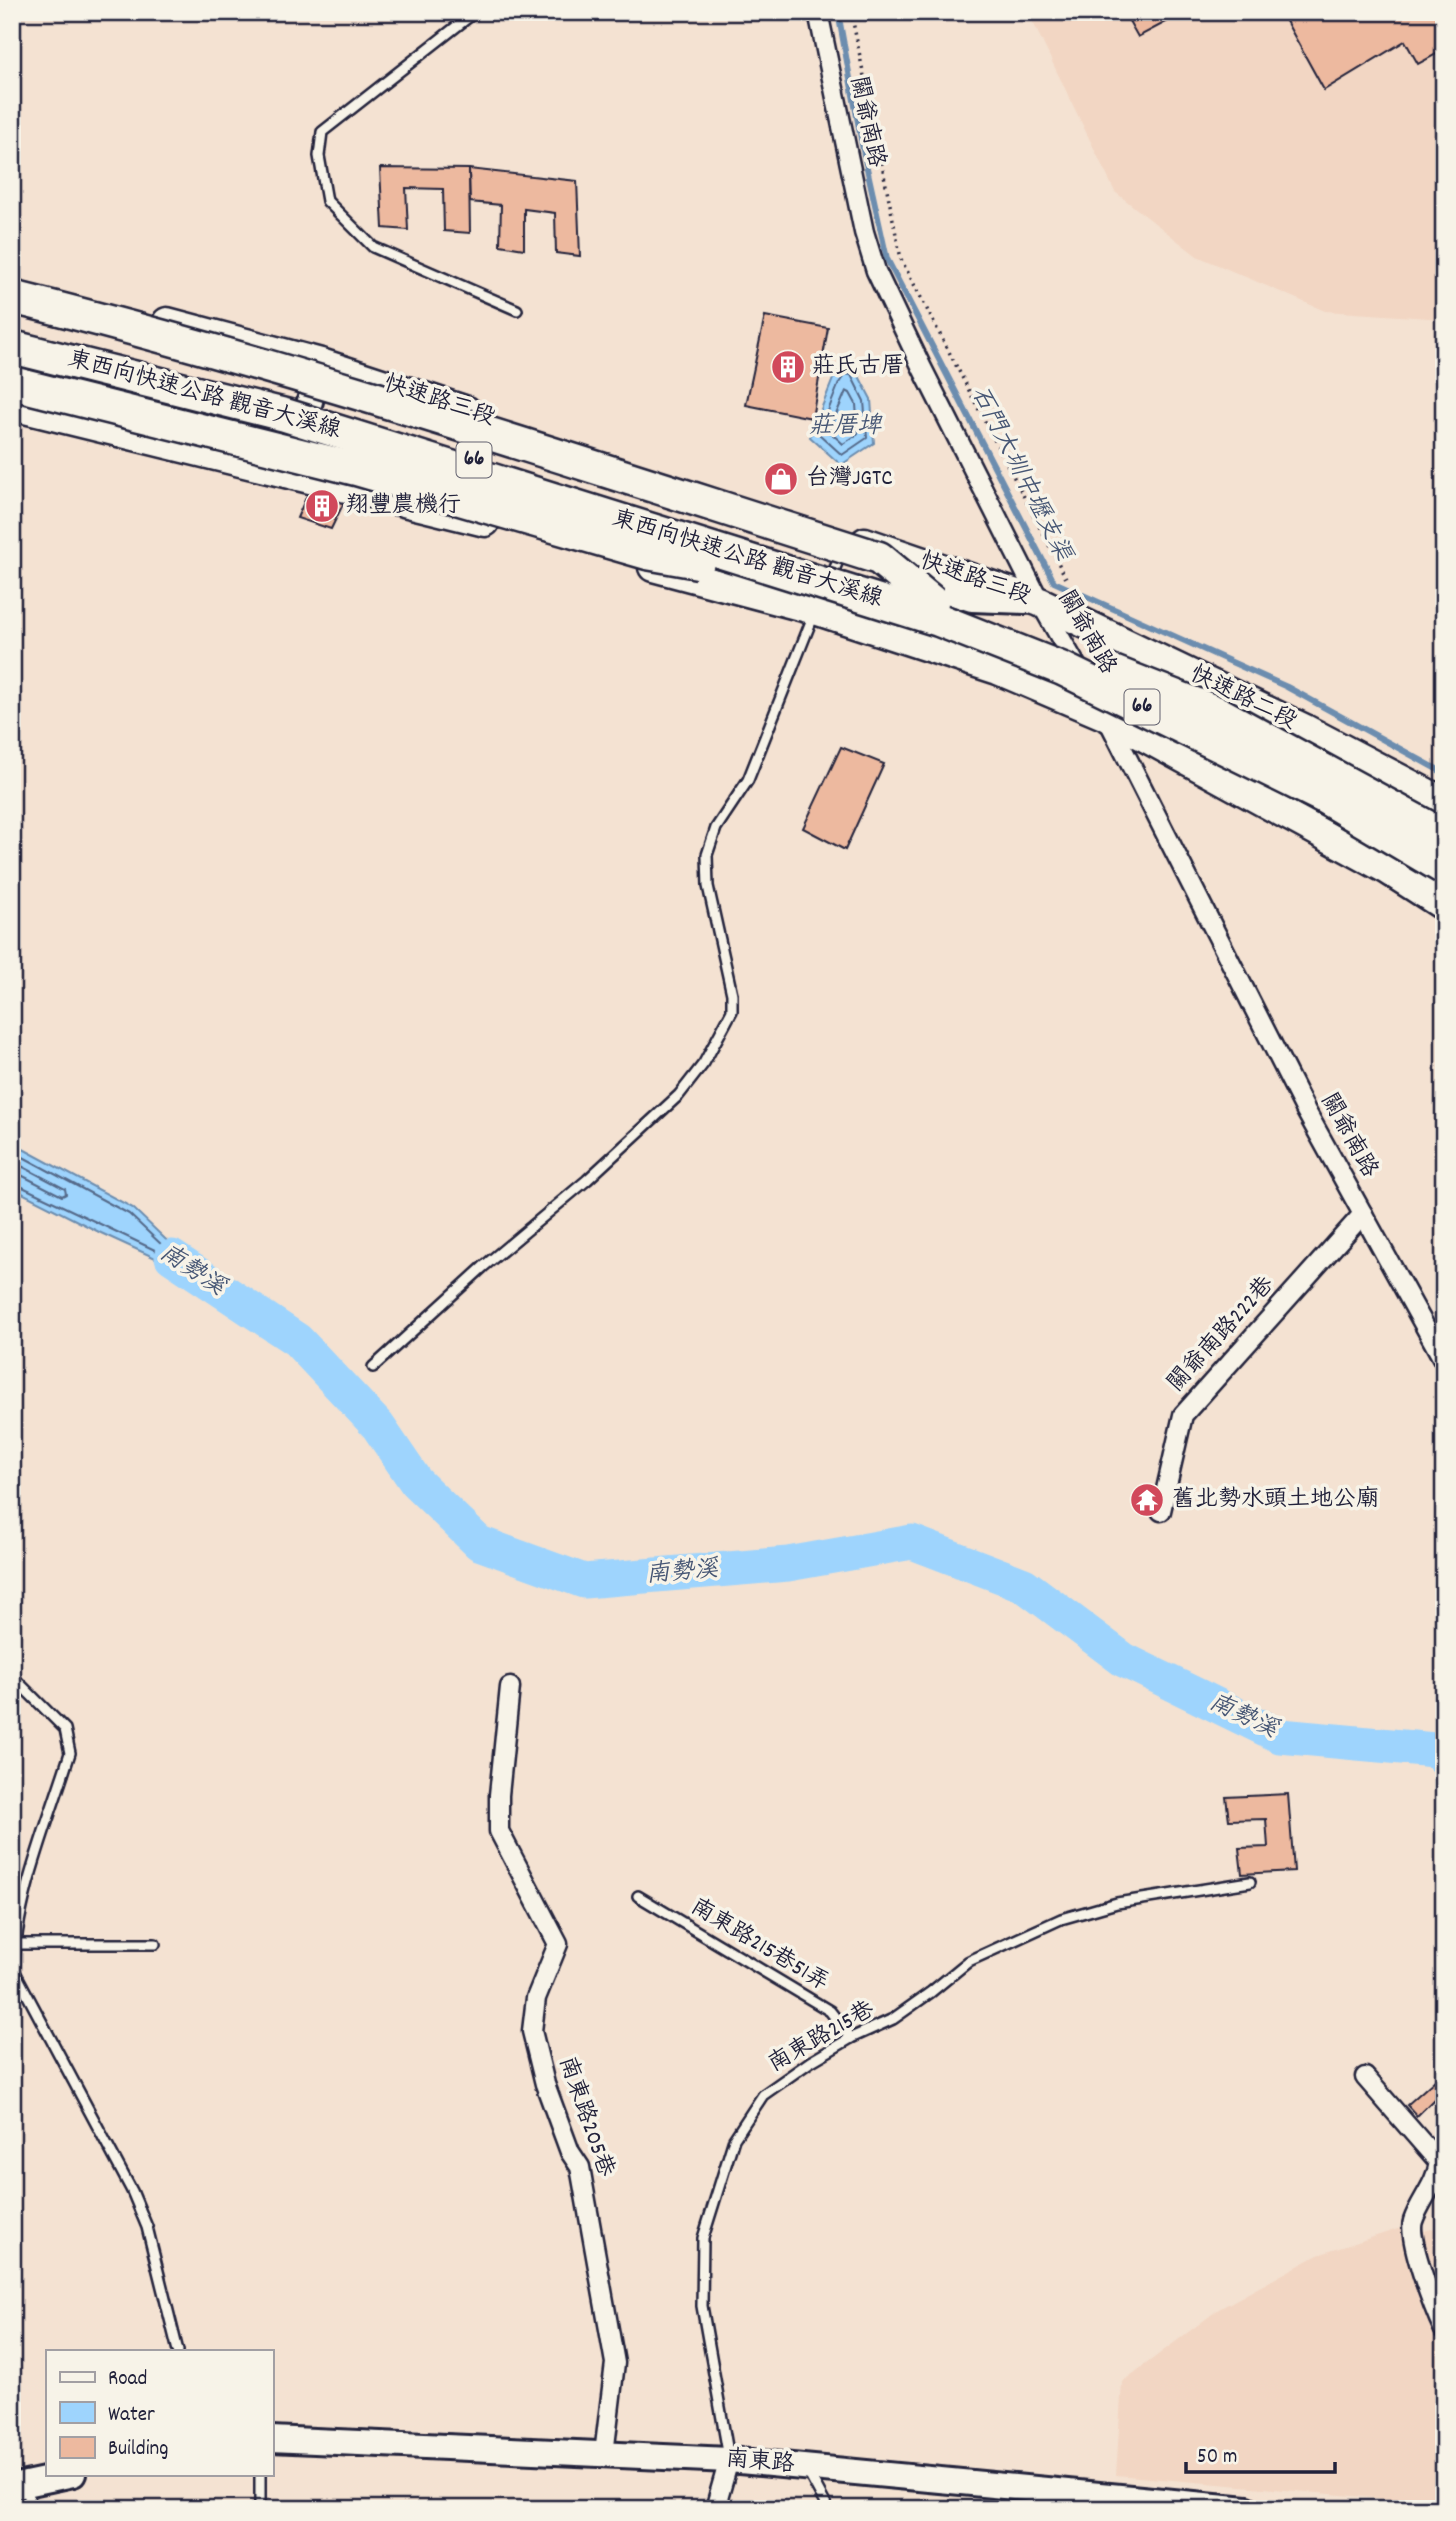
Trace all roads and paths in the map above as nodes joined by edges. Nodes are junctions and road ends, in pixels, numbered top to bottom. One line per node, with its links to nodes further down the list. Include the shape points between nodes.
1 (475, 12): 6 (lane, via 322,132 319,156 327,201 373,247)
2 (818, 12): 20 (street, 關爺南路, via 876,271)
3 (851, 12): 17 (path, via 901,259)
4 (12, 282): 10 (main road, 快速路三段 / 66)
5 (12, 297): 19 (highway, bridge, via 463,426 880,558)
6 (517, 310)
7 (12, 312): 13 (street, 快速路三段)
8 (12, 328): 19 (highway, 東西向快速公路 觀音大溪線 / 66, via 298,403)
9 (12, 346): 18 (highway, 東西向快速公路 觀音大溪線 / 66, bridge, via 285,415)
10 (321, 363): 13 (street); 18 (main road, 快速路三段 / 66)
11 (12, 365): 15 (street, 快速路三段)
12 (12, 383): 18 (highway, bridge, via 356,469 647,553)
13 (312, 393): 15 (street); 18 (street, 快速路三段)
14 (12, 406): 16 (main road, 快速路三段 / 66)
15 (301, 435): 16 (street); 18 (street, 快速路三段, via 453,485)
16 (290, 475): 18 (main road, 快速路三段 / 66, via 434,508)
17 (1067, 580)
18 (828, 582): 20 (main road, 快速路三段 / 66); 21 (main road, 快速路三段 / 66, via 882,632 998,670); 24 (highway, 東西向快速公路 觀音大溪線 / 66, bridge, via 1063,669 1324,797); 28 (lane, via 748,780 716,828 707,855 708,886 732,1011 704,1063 679,1095)
19 (932, 602): 23 (highway, 東西向快速公路 觀音大溪線 / 66, bridge, via 1220,714)
20 (1040, 602): 21 (street, 關爺南路); 22 (main road, 快速路二段 / 66, via 1305,729)
21 (1105, 716): 25 (main road, 66, via 1388,870); 26 (street, 關爺南路)
22 (1444, 803)
23 (1444, 836)
24 (1444, 868)
25 (1444, 906)
26 (1363, 1214): 27 (street, 關爺南路); 29 (street, 關爺南路222巷, via 1183,1415)
27 (1444, 1361)
28 (373, 1367)
29 (1161, 1511)
30 (12, 1676): 34 (lane, via 65,1729 70,1753)
31 (510, 1686): 41 (street, 南東路205巷, via 499,1831 558,1944 536,1998 532,2031 544,2084 580,2168 615,2363)
32 (1250, 1882): 36 (lane, 南東路215巷, via 1117,1903 1061,1919 969,1961 893,2019)
33 (638, 1896): 36 (lane, 南東路215巷51弄, via 830,2011)
34 (14, 1944): 35 (lane); 39 (lane, via 14,1970 147,2227)
35 (155, 1944)
36 (851, 2038): 42 (lane, 南東路215巷, via 763,2095 734,2140 703,2238 702,2306)
37 (1365, 2077): 38 (street, via 1439,2162 1437,2177 1412,2222 1412,2241)
38 (1444, 2330)
39 (178, 2350)
40 (273, 2439): 41 (street, 南東路)
41 (604, 2454): 42 (street, 南東路)
42 (729, 2460): 43 (street, 南東路); 49 (street)
43 (805, 2468): 50 (lane); 51 (street, 南東路)
44 (64, 2476): 46 (street)
45 (260, 2476): 48 (lane)
46 (19, 2486): 47 (lane)
47 (31, 2509)
48 (260, 2509)
49 (715, 2509)
50 (828, 2509)
51 (1247, 2509)

